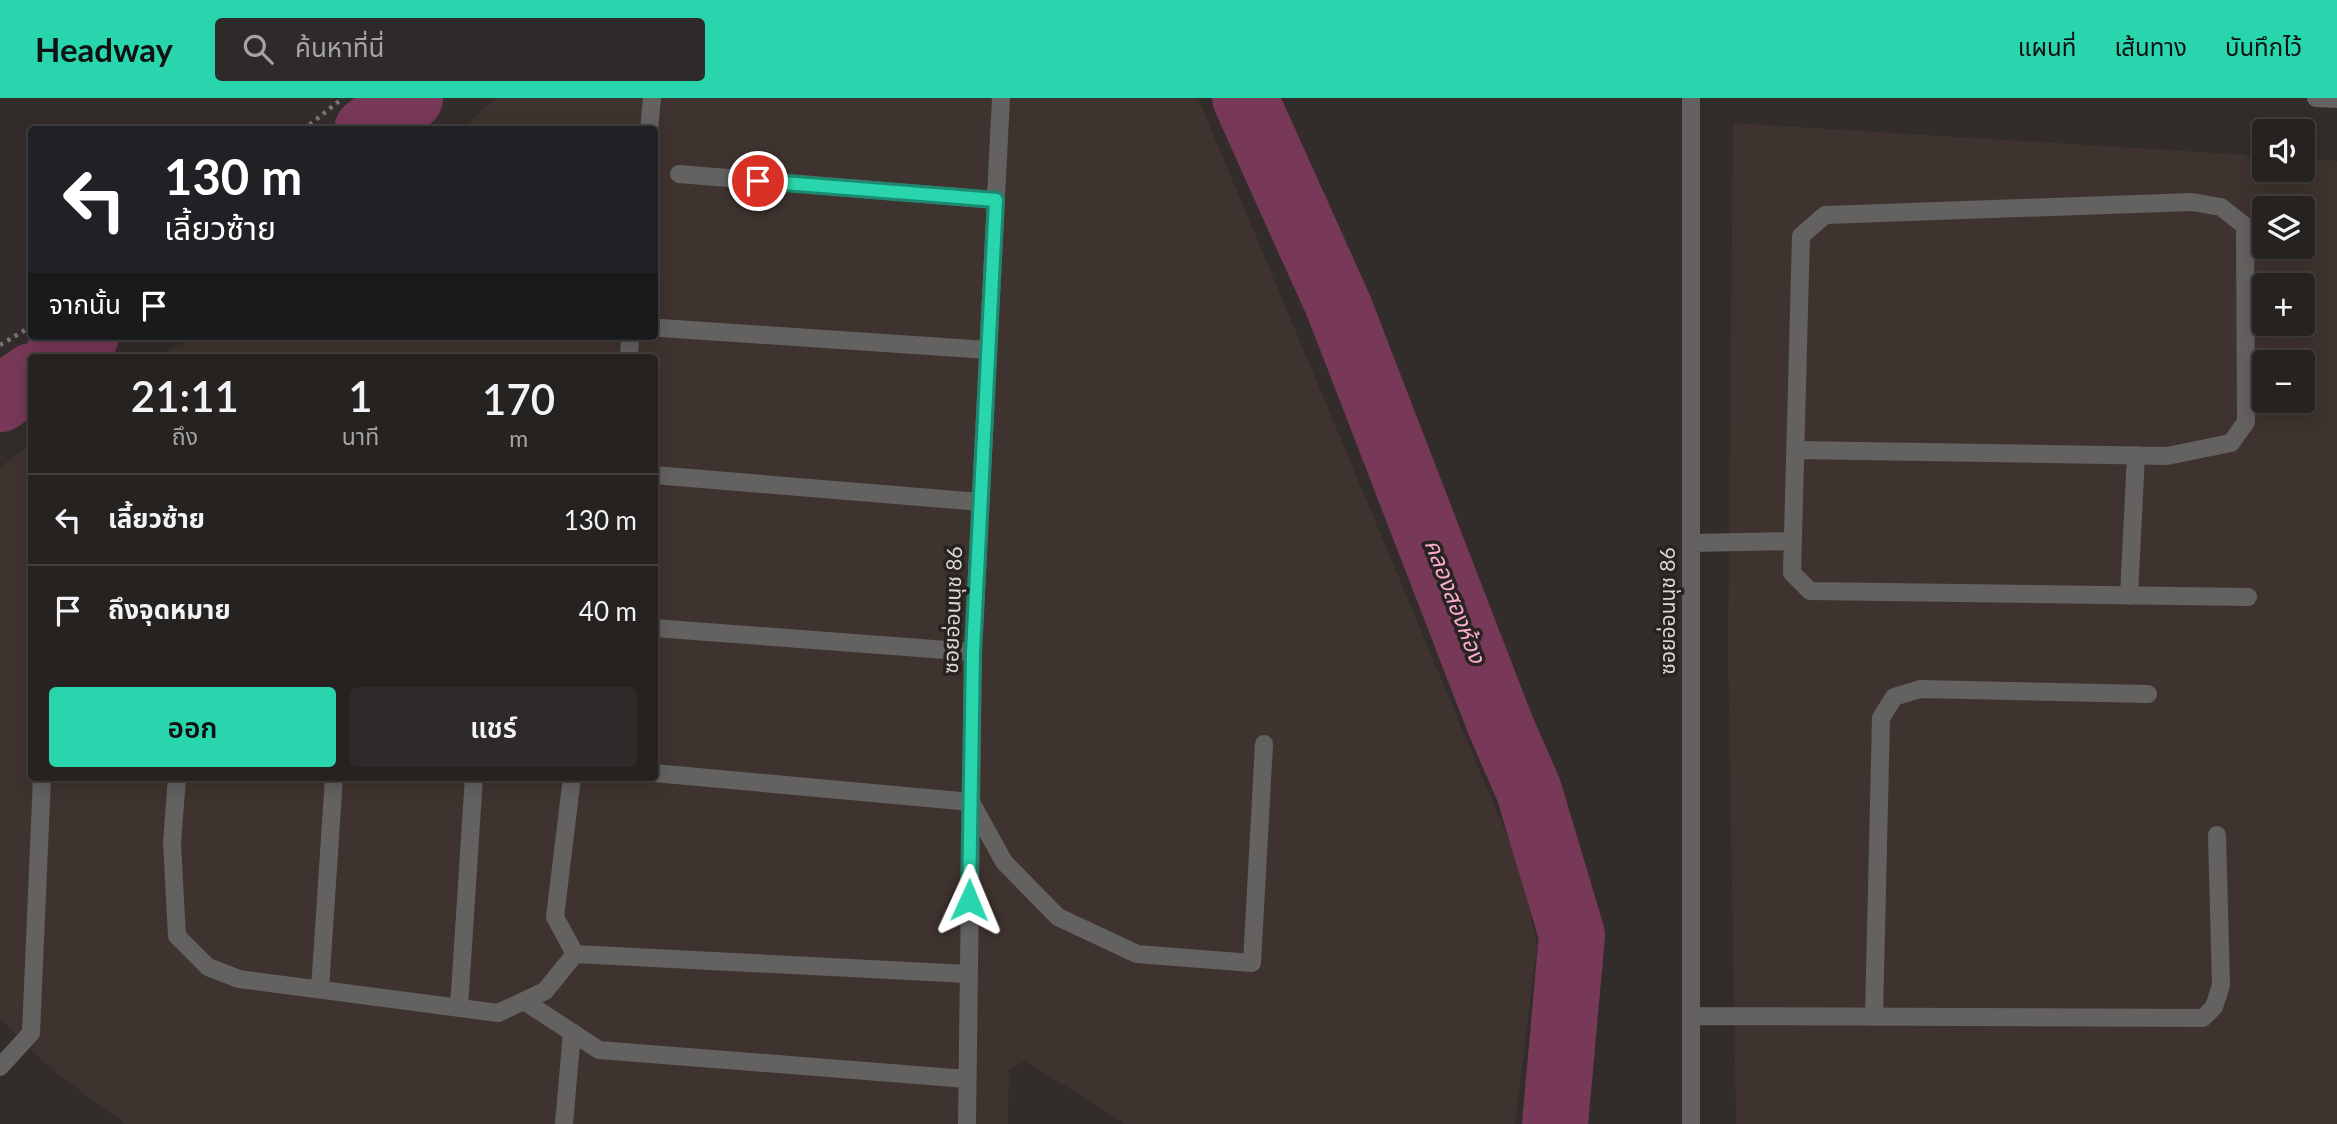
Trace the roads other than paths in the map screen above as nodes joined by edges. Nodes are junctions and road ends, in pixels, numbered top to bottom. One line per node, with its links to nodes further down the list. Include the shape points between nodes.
1 (652, 98): 6 (street)
2 (1001, 98): 8 (street, ซอยอ่อนนุช 86)
3 (1691, 98): 16 (street, ซอยอ่อนนุช 86)
4 (2316, 98): 5 (street)
5 (2337, 99)
6 (649, 126)
7 (679, 174): 8 (street)
8 (996, 200): 10 (street, ซอยอ่อนนุช 86)
9 (661, 328): 10 (street)
10 (988, 350): 14 (street, ซอยอ่อนนุช 86)
11 (1796, 450): 12 (street); 12 (street, via 1801,236 1825,215 2192,202 2221,207 2245,226 2246,422 2231,443 2168,456); 15 (street)
12 (2136, 455): 17 (street)
13 (658, 475): 14 (street)
14 (980, 502): 20 (street, ซอยอ่อนนุช 86)
15 (1793, 541): 16 (street); 17 (street, via 1792,573 1810,591)
16 (1690, 543): 36 (street, ซอยอ่อนนุช 86)
17 (2129, 596): 18 (street)
18 (2248, 597)
19 (658, 628): 20 (street)
20 (973, 652): 29 (street, ซอยอ่อนนุช 86)
21 (2148, 694): 37 (street, via 1920,689 1894,697 1881,718)
22 (1264, 744): 29 (street, via 1252,962 1137,954 1058,917 1004,862)
23 (658, 773): 29 (street)
24 (43, 781): 39 (street, via 31,1033)
25 (177, 781): 33 (street, via 172,843 177,936 208,967 239,979)
26 (334, 781): 33 (street)
27 (474, 781): 35 (street)
28 (572, 781): 31 (street, via 555,917)
29 (971, 802): 32 (street, ซอยอ่อนนุช 86)
30 (2217, 835): 37 (street, via 2221,985 2214,1007 2203,1018)
31 (575, 954): 32 (street); 34 (street, via 545,991)
32 (968, 974): 40 (street, ซอยอ่อนนุช 86)
33 (320, 989): 35 (street)
34 (524, 1001): 35 (street, via 498,1013); 38 (street)
35 (458, 1007)
36 (1691, 1016): 37 (street); 43 (street, ซอยอ่อนนุช 86)
37 (1874, 1016)
38 (572, 1032): 40 (street, via 599,1050); 41 (street)
39 (0, 1067)
40 (967, 1079): 42 (street, ซอยอ่อนนุช 86)
41 (564, 1124)
42 (967, 1124)
43 (1691, 1124)

